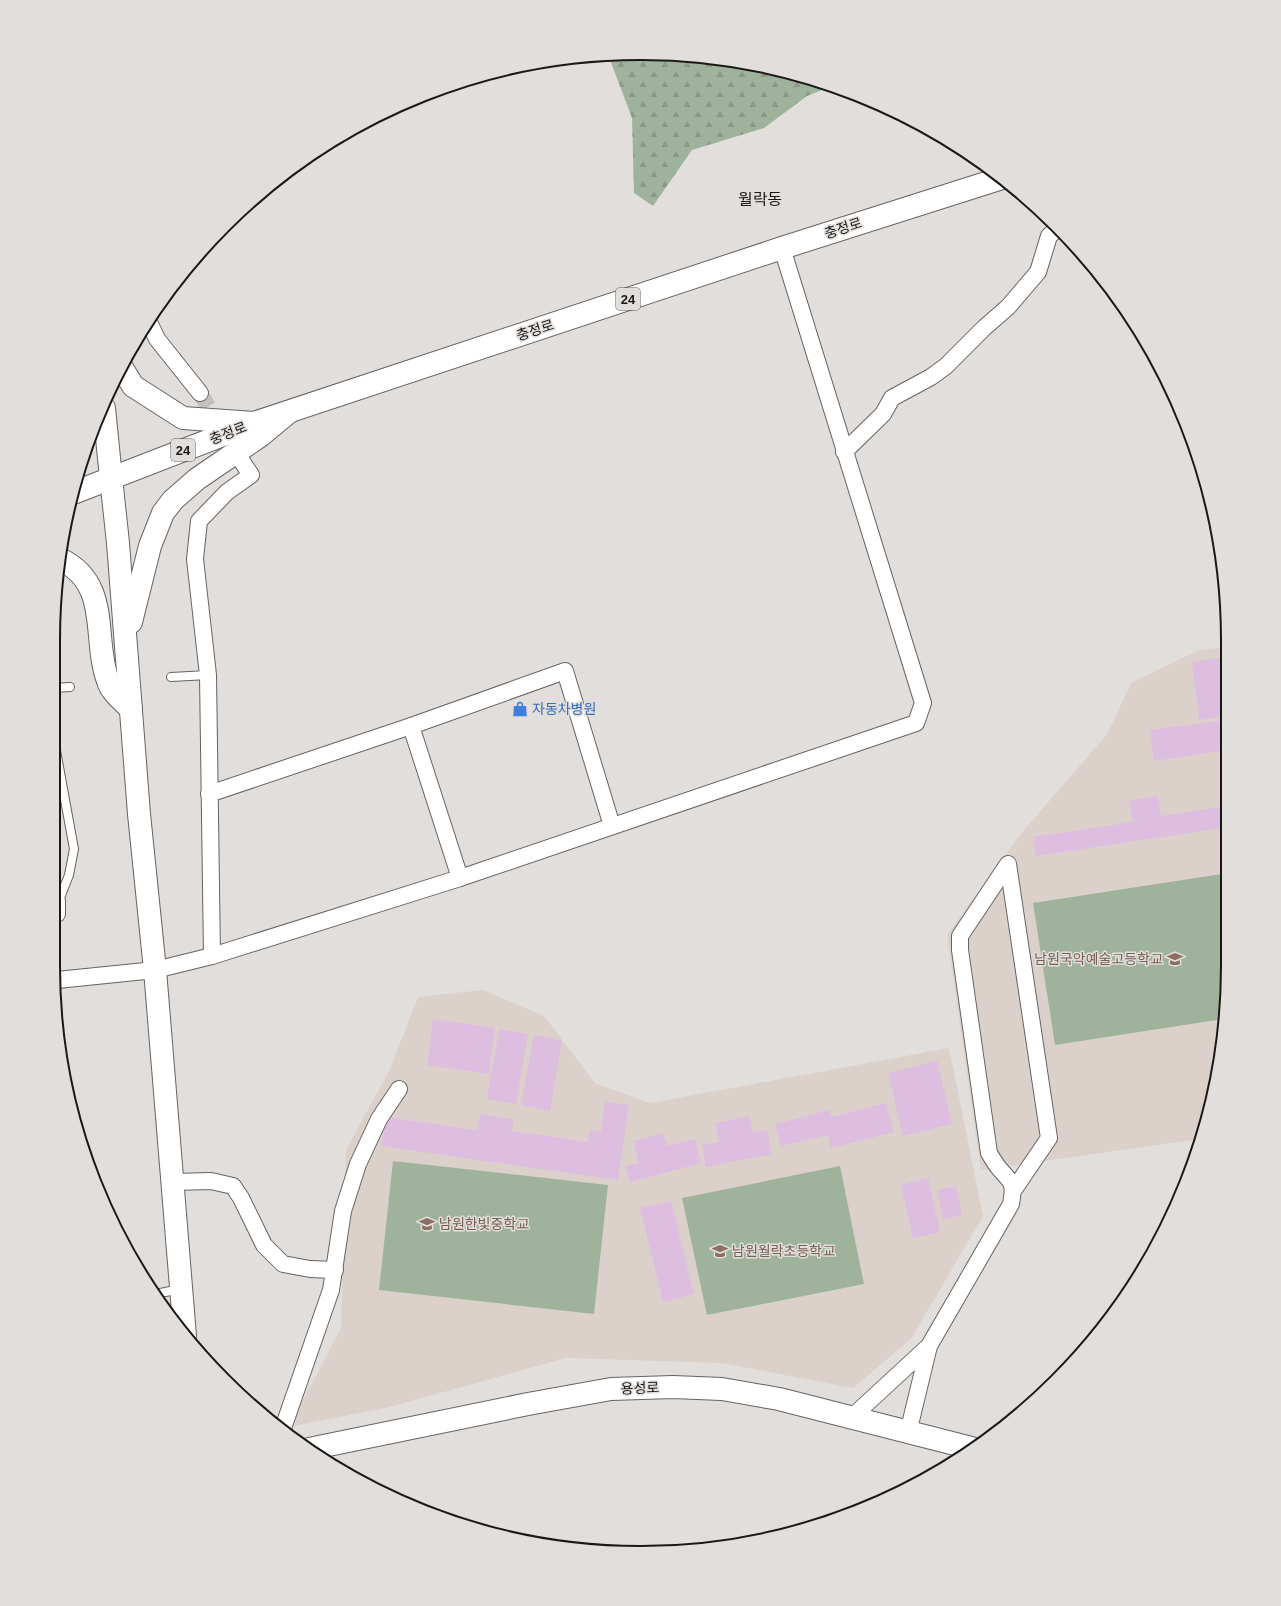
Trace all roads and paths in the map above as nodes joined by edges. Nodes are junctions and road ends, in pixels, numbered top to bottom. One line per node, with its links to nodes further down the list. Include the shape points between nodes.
1 (994, 180): 3 (main road, 충정로 / 24)
2 (1053, 232): 11 (street, via 1049,236 1038,272 1008,307 946,366 892,398 883,414)
3 (782, 248): 7 (main road, 충정로 / 24); 11 (street)
4 (152, 328): 6 (street, via 157,339)
5 (125, 374): 9 (main road, via 133,386 183,418)
6 (200, 393)
7 (290, 411): 9 (main road, 충정로 / 24); 16 (main road, via 260,436 197,479 173,500 163,513 150,546)
8 (105, 416): 13 (main road)
9 (254, 423): 13 (main road, 충정로 / 24)
10 (101, 425): 13 (main road)
11 (844, 452): 25 (street, via 923,703 916,723)
12 (241, 460): 17 (street, via 250,475 227,492 199,521 195,558)
13 (111, 478): 14 (main road, 충정로 / 24); 16 (main road)
14 (80, 491)
15 (65, 563): 21 (main road, via 81,574 95,598 103,667 108,683)
16 (126, 646): 21 (main road)
17 (208, 675): 18 (lane); 24 (street)
18 (171, 677)
19 (70, 687): 20 (lane)
20 (60, 688)
21 (131, 709): 29 (main road)
22 (411, 726): 24 (street); 25 (street, via 565,671); 26 (street)
23 (60, 768): 27 (lane, via 74,849 69,875)
24 (209, 794): 28 (street)
25 (612, 826): 26 (street)
26 (460, 878): 28 (street)
27 (60, 898)
28 (212, 956): 29 (street)
29 (155, 970): 30 (street); 32 (main road)
30 (60, 980)
31 (399, 1089): 34 (street, via 379,1119 358,1164 344,1211)
32 (173, 1182): 34 (street, via 211,1181 233,1186 264,1245 283,1264); 35 (main road)
33 (1013, 1191): 33 (street, via 1049,1138 1008,864 960,936 960,950 989,1153 1010,1179); 38 (street, via 1011,1204)
34 (335, 1270): 40 (street, via 331,1290)
35 (182, 1289): 36 (lane); 37 (main road)
36 (161, 1293)
37 (185, 1325)
38 (930, 1346): 39 (street); 41 (street)
39 (852, 1417): 41 (main road, 용성로); 42 (main road, 용성로, via 778,1399 722,1390 673,1387 611,1389)
40 (284, 1424)
41 (908, 1432): 43 (main road, 용성로)
42 (317, 1447)
43 (965, 1447)

